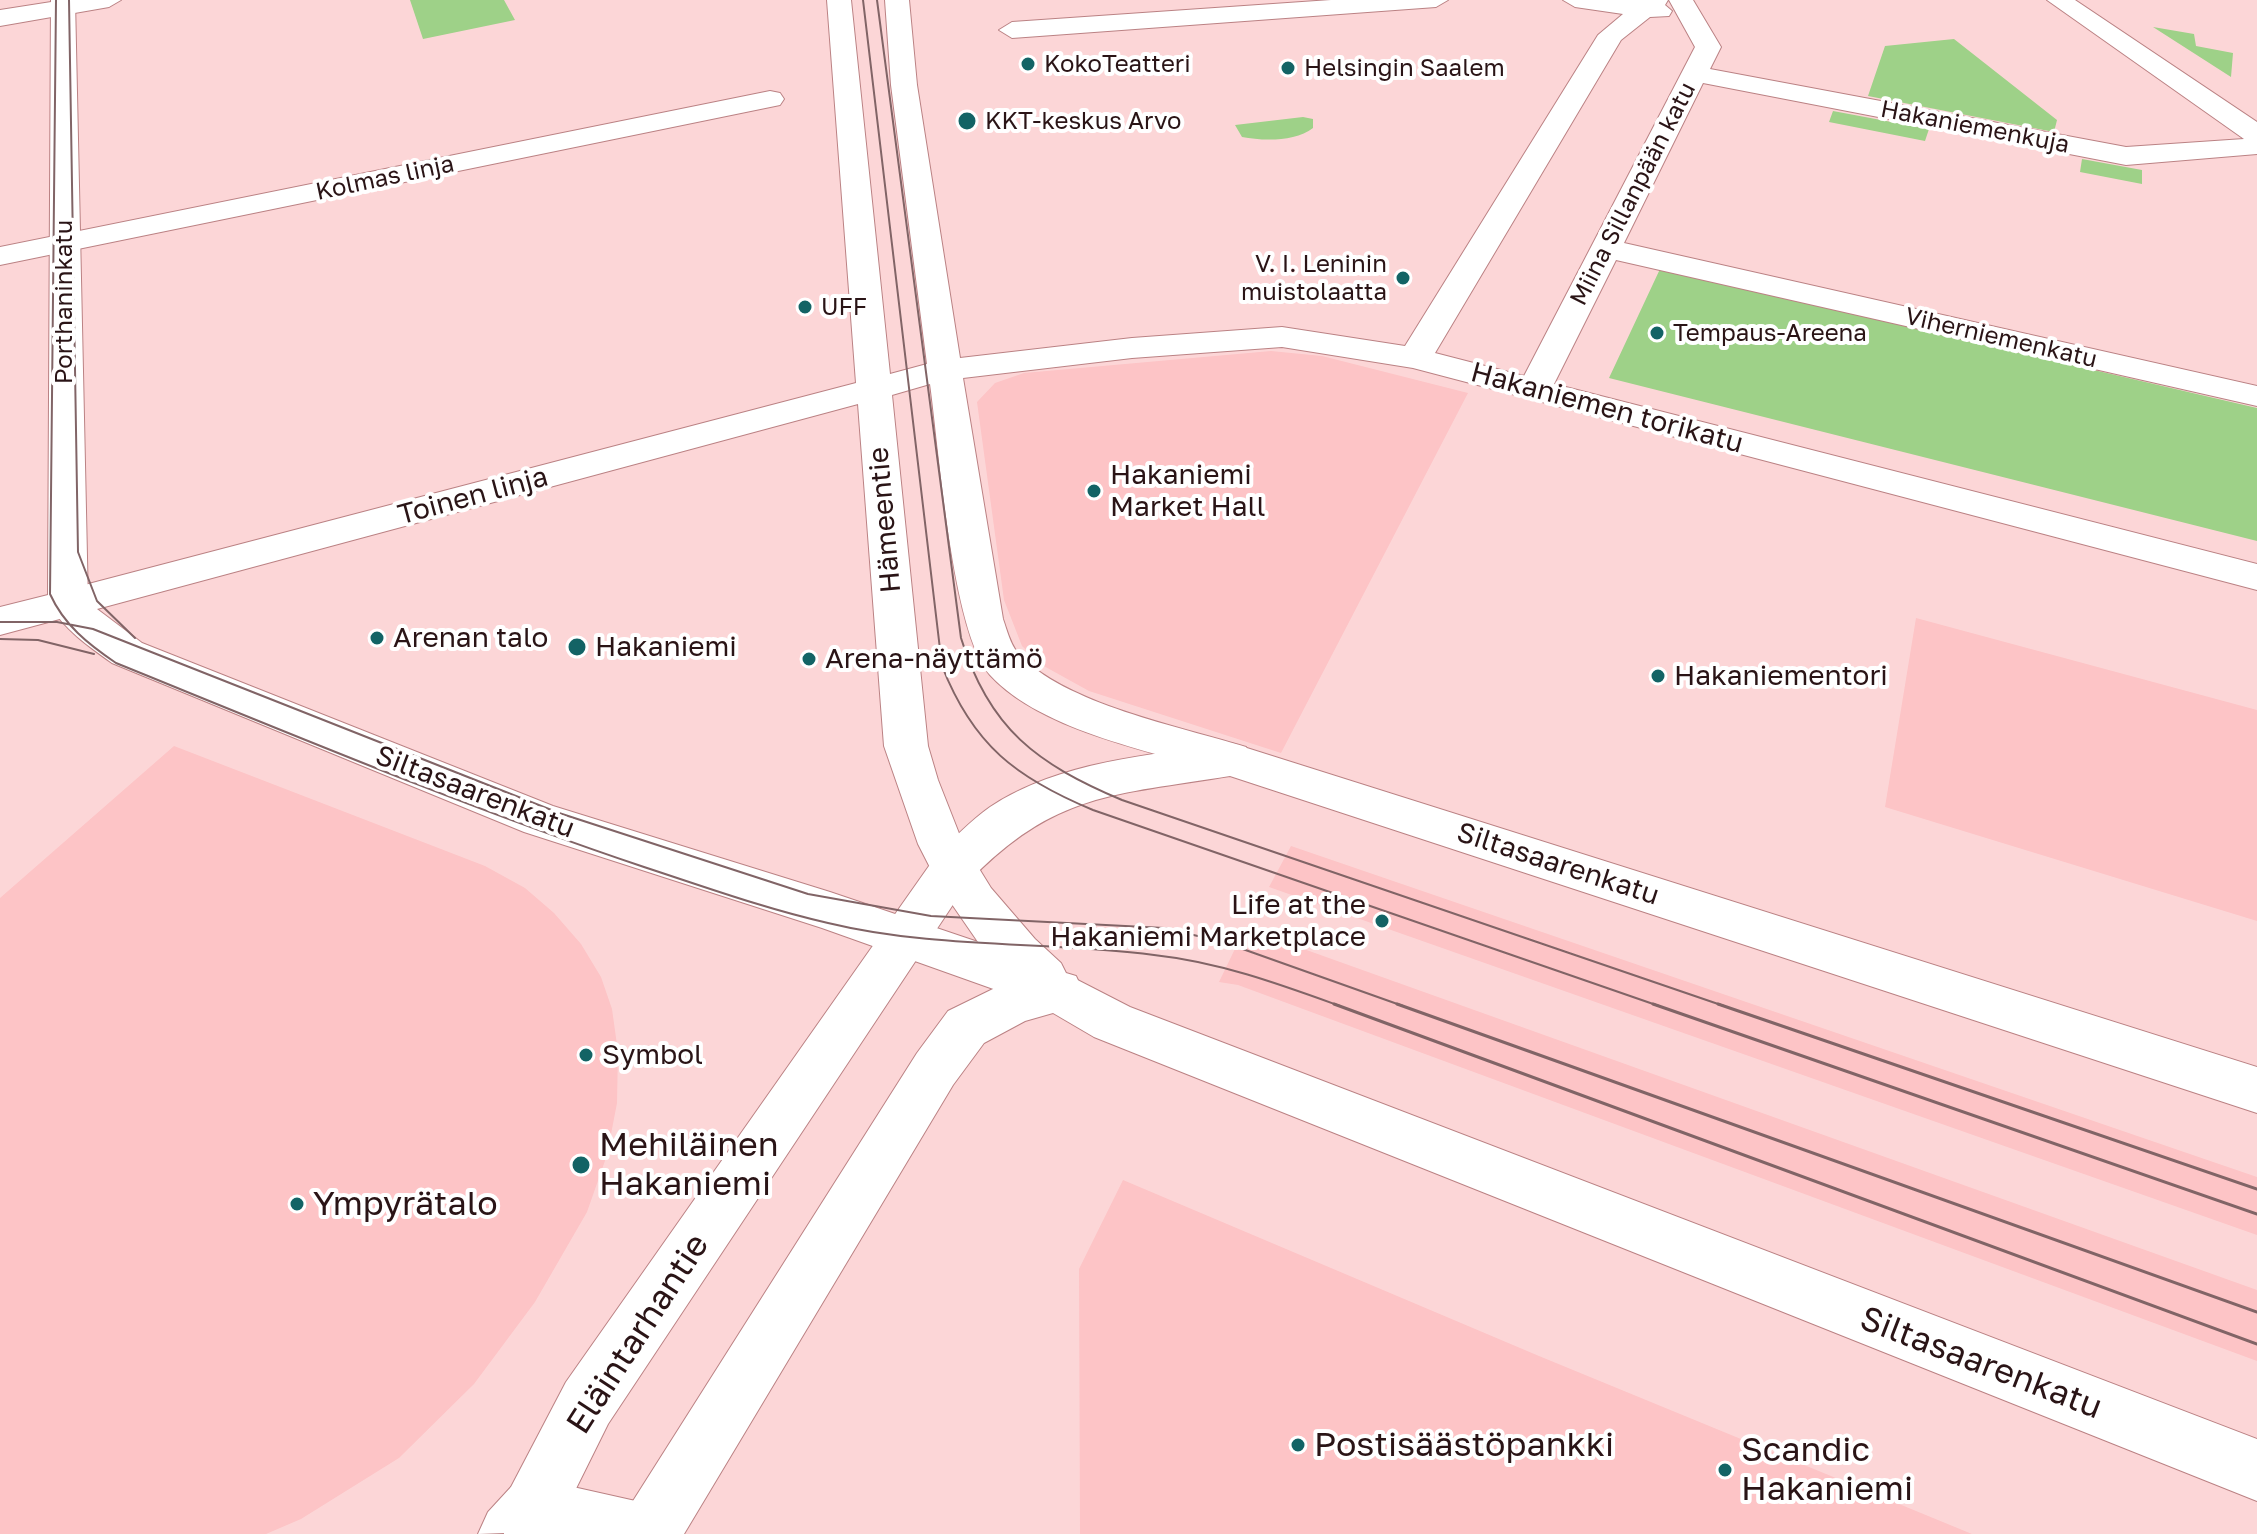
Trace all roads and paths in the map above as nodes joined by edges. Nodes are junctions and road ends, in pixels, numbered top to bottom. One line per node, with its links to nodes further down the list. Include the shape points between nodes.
1 (109, 0): 7 (street)
2 (839, 0): 21 (street, Hämeentie)
3 (897, 0): 20 (street)
4 (1436, 0): 11 (street)
5 (1575, 0): 8 (street)
6 (2059, 0): 14 (street)
7 (63, 4): 10 (street); 16 (street, Porthaninkatu)
8 (1648, 5): 9 (street); 19 (street, via 1611,35)
9 (1686, 7): 12 (street, Miina Sillanpään katu, via 1708,47)
10 (0, 18)
11 (1012, 30)
12 (1695, 74): 15 (street, Hakaniemenkuja, via 2126,156); 17 (street, Miina Sillanpään katu)
13 (770, 99): 16 (street, Kolmas linja)
14 (2257, 135)
15 (2257, 146)
16 (64, 243): 18 (street, Kolmas linja); 25 (street, Porthaninkatu)
17 (1605, 248): 22 (street, Miina Sillanpään katu); 23 (street, Viherniemenkatu)
18 (0, 256)
19 (1415, 358): 20 (street, Hakaniemen torikatu, via 1282,337 1118,349); 22 (street, Hakaniemen torikatu)
20 (945, 370): 21 (street, Toinen linja); 27 (street, via 983,619 1004,664 1064,703)
21 (874, 389): 25 (street, Toinen linja); 28 (street, Hämeentie, via 906,746 927,820)
22 (1534, 390): 24 (street, Hakaniemen torikatu)
23 (2257, 396)
24 (2257, 577)
25 (68, 603): 26 (street, Toinen linja); 29 (street, Siltasaarenkatu, via 127,653 540,820)
26 (0, 621)
27 (1231, 759): 28 (street, Siltasaarenkatu, via 1101,780 1054,794 988,833); 31 (street, Siltasaarenkatu)
28 (952, 869): 29 (street, Siltasaarenkatu); 30 (street, Hämeentie, via 1007,944)
29 (904, 936): 30 (street, Siltasaarenkatu); 33 (street, Eläintarhantie, via 587,1403)
30 (1058, 991): 32 (street, Siltasaarenkatu, via 1112,1022); 35 (street, via 1013,1003 966,1027)
31 (2257, 1090)
32 (2257, 1470)
33 (527, 1526): 34 (street)
34 (640, 1534)
35 (648, 1534)

